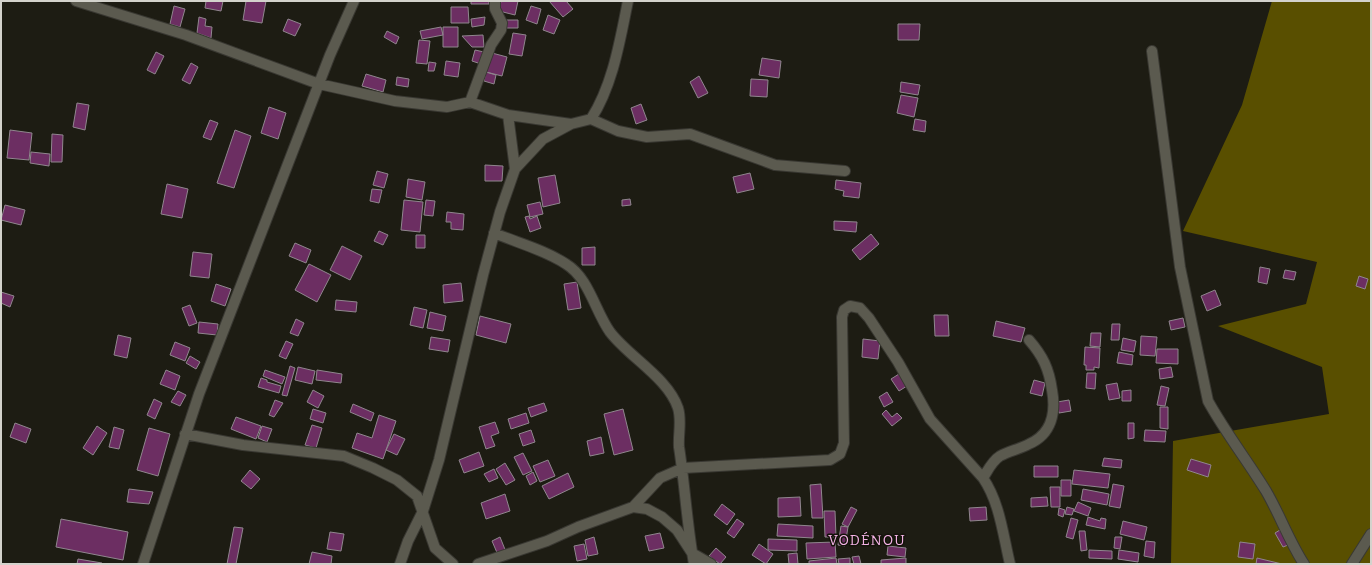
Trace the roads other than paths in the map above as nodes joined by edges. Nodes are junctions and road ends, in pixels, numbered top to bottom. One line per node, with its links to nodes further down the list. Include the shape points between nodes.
1 (76, 1): 6 (street, via 186,35)
2 (354, 1): 6 (street)
3 (495, 1): 7 (street, via 495,9 502,23 501,30 491,44)
4 (628, 1): 9 (street, via 622,34 606,91)
5 (1152, 51): 29 (street, via 1180,267 1208,401 1266,491)
6 (319, 84): 7 (street, via 395,101 446,107); 15 (street)
7 (470, 102): 8 (street)
8 (508, 115): 10 (street); 11 (street)
9 (592, 119): 10 (street); 12 (street, via 618,131 647,137 690,134 775,165)
10 (571, 124): 11 (street, via 543,139)
11 (515, 169): 13 (street)
12 (845, 171)
13 (494, 233): 16 (street, via 567,264 581,278 610,331 669,392 678,407 679,446); 19 (street, via 439,460)
14 (1029, 340): 17 (street, via 1041,353 1047,365 1054,404 1053,419 1038,439 1000,456)
15 (185, 434): 19 (street, via 244,445 344,456 408,486 417,496); 22 (street)
16 (683, 468): 17 (street, via 830,460 840,454 844,443 842,318 844,310 850,306 860,308 869,318 898,362 930,419); 18 (street, via 660,478); 21 (street)
17 (983, 478): 28 (street, via 995,500)
18 (633, 507): 21 (street, via 647,509 662,517 676,530); 25 (street, via 533,546)
19 (423, 511): 23 (street); 24 (street, via 435,548)
20 (1371, 534): 30 (street)
21 (692, 553): 26 (street); 27 (street)
22 (143, 564)
23 (400, 564)
24 (454, 564)
25 (478, 564)
26 (694, 564)
27 (711, 564)
28 (1010, 564)
29 (1304, 564)
30 (1352, 564)

